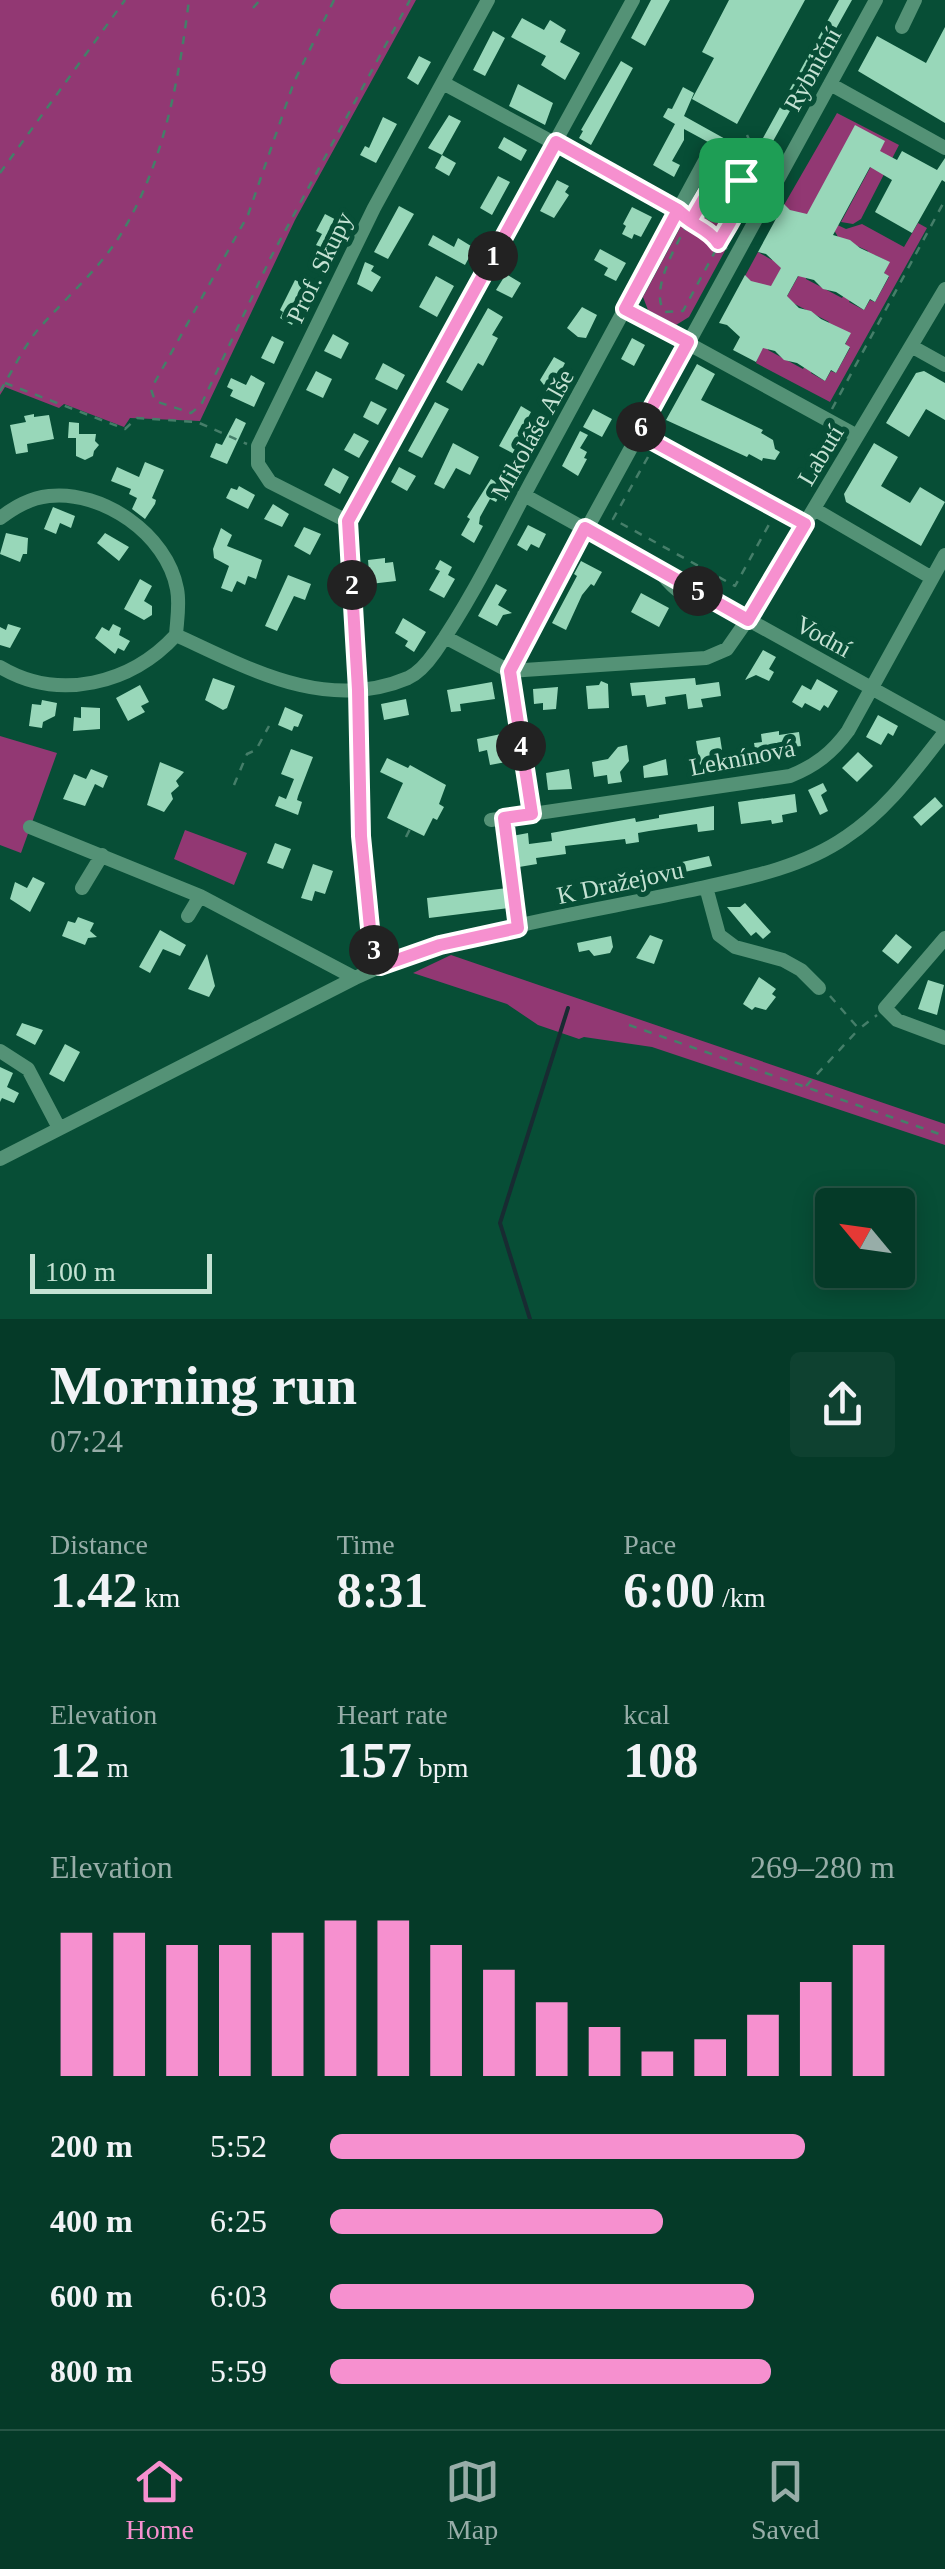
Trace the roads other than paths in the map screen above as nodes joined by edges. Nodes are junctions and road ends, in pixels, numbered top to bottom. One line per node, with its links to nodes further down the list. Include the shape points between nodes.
1 (488, 0): 6 (street, Prof. Skupy)
2 (633, 0): 8 (street)
3 (876, 0): 7 (street, Rybniční)
4 (915, 0): 5 (street)
5 (902, 27)
6 (443, 83): 8 (street); 22 (street, Prof. Skupy, via 374,208 258,449 258,464 270,482)
7 (830, 84): 9 (street); 14 (street, Rybniční)
8 (556, 142): 11 (street); 22 (street)
9 (945, 148)
10 (707, 157): 11 (street, Mikoláše Alše)
11 (678, 210): 13 (street, Mikoláše Alše)
12 (945, 289): 15 (street, Labutí)
13 (625, 309): 14 (street); 19 (street, Mikoláše Alše)
14 (688, 342): 17 (street, Rybniční); 18 (street)
15 (911, 346): 16 (street); 18 (street, Labutí)
16 (945, 366)
17 (638, 433): 23 (street); 24 (street, Rybniční)
18 (858, 436): 20 (street, Labutí)
19 (524, 495): 24 (street); 29 (street, Mikoláše Alše)
20 (814, 509): 23 (street, Labutí); 26 (street)
21 (0, 518): 28 (street, via 48,496 96,501 130,520 158,548 177,586)
22 (348, 521): 33 (street)
23 (805, 524): 27 (street, Labutí)
24 (585, 528): 27 (street, Vodní, via 661,571 674,590); 31 (street, Rybniční)
25 (945, 555): 26 (street, Leknínová)
26 (932, 578): 32 (street, Leknínová)
27 (748, 620): 31 (street, Labutí, via 727,649 706,658); 32 (street, Vodní)
28 (176, 635): 30 (street, via 143,665 84,684 49,684); 33 (street, Mikoláše Alše, via 275,681)
29 (445, 637): 31 (street); 33 (street, Mikoláše Alše, via 413,675)
30 (0, 666)
31 (510, 671): 35 (street)
32 (871, 687): 34 (street, Vodní); 35 (street, Leknínová, via 836,748 790,776)
33 (358, 690): 44 (street, via 361,836)
34 (945, 730): 39 (street, K Dražejovu, via 896,795 846,838 784,868)
35 (532, 814): 36 (street, Leknínová)
36 (497, 819)
37 (30, 828): 38 (street)
38 (102, 856): 40 (street); 41 (street)
39 (706, 886): 44 (street, K Dražejovu, via 440,945); 46 (street, via 719,935 734,947 792,965)
40 (82, 888)
41 (200, 896): 42 (street); 45 (street)
42 (188, 916)
43 (945, 938): 47 (street, via 886,1008 896,1020)
44 (380, 966): 45 (street, K Dražejovu)
45 (355, 978): 49 (street, K Dražejovu)
46 (819, 988)
47 (945, 1038)
48 (0, 1051): 49 (street, via 28,1069)
49 (59, 1128): 50 (street, K Dražejovu)
50 (0, 1158)

